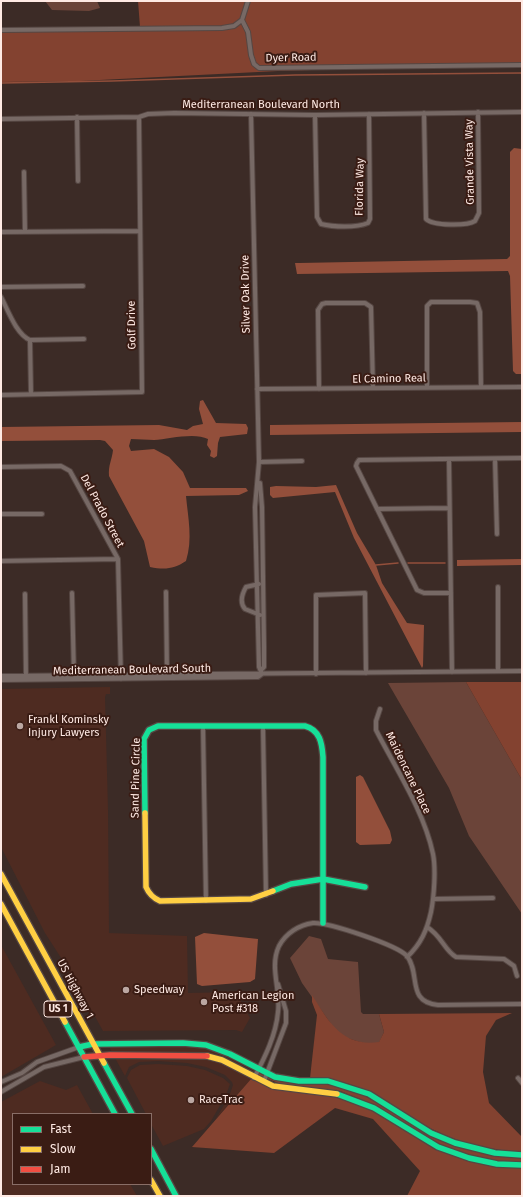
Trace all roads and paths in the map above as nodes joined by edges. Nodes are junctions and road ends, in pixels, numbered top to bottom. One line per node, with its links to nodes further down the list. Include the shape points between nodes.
1 (248, 1): 2 (street)
2 (242, 20): 3 (street, via 234,26 222,28); 4 (street, Dyer Road, via 248,32 254,64 259,68)
3 (1, 30)
4 (522, 65)
5 (478, 112): 6 (street, Mediterranean Boulevard North); 7 (street, Mediterranean Boulevard North); 7 (street, Grande Vista Way, via 479,213 475,221 467,224 432,223 426,219)
6 (522, 112)
7 (424, 113): 9 (street, Mediterranean Boulevard North)
8 (251, 114): 10 (street, Mediterranean Boulevard North); 12 (street, Mediterranean Boulevard North, via 174,113); 28 (street, Silver Oak Drive)
9 (369, 114): 10 (street, Mediterranean Boulevard North); 10 (street, Florida Way, via 370,219 368,223 361,225 321,224 317,217)
10 (315, 115)
11 (77, 117): 12 (street, Mediterranean Boulevard North); 13 (street, Mediterranean Boulevard North); 15 (street)
12 (139, 117): 16 (street, Golf Drive)
13 (1, 119)
14 (24, 172): 18 (street)
15 (78, 181)
16 (139, 231): 18 (street); 30 (street, Golf Drive, via 142,392)
17 (1, 232): 18 (street)
18 (25, 232)
19 (84, 286): 20 (street)
20 (1, 287)
21 (1, 297): 22 (street, via 17,326)
22 (30, 340): 23 (street); 30 (street)
23 (84, 340)
24 (427, 387): 25 (street, El Camino Real); 25 (street, via 426,309 431,302 474,302 479,307); 27 (street, El Camino Real)
25 (481, 387): 26 (street, El Camino Real)
26 (522, 387)
27 (373, 388): 29 (street, El Camino Real); 29 (street, via 371,307 365,303 333,303 322,304 318,310)
28 (257, 389): 29 (street, El Camino Real); 37 (street, Silver Oak Drive)
29 (318, 389)
30 (31, 394): 31 (street, Golf Drive)
31 (1, 395)
32 (522, 458): 34 (street)
33 (448, 459): 34 (street); 38 (street, via 359,460); 41 (street)
34 (495, 459): 45 (street)
35 (352, 460): 38 (street)
36 (302, 461): 37 (street)
37 (259, 462): 40 (street, Silver Oak Drive)
38 (357, 463): 42 (street, via 356,466)
39 (1, 467): 46 (street, Del Prado Street, via 66,468 70,471)
40 (258, 474): 48 (street, Silver Oak Drive, via 255,507); 49 (street, Silver Oak Drive, via 262,507)
41 (450, 508): 42 (street); 53 (street)
42 (377, 509): 53 (street, via 417,590 424,593)
43 (1, 514): 44 (street)
44 (42, 514)
45 (497, 534)
46 (118, 559): 47 (street); 64 (street, Del Prado Street)
47 (1, 561)
48 (257, 584): 49 (street); 55 (street, Silver Oak Drive); 55 (street, via 246,587 242,602 245,609)
49 (263, 584): 56 (street, Silver Oak Drive)
50 (498, 587): 57 (street)
51 (166, 592): 65 (street)
52 (72, 593): 66 (street)
53 (451, 593): 60 (street)
54 (25, 594): 67 (street)
55 (258, 615): 56 (street); 59 (street, Silver Oak Drive, via 259,667)
56 (264, 615): 59 (street, Silver Oak Drive)
57 (498, 671): 58 (street, Mediterranean Boulevard South); 60 (street, Mediterranean Boulevard South)
58 (522, 671)
59 (262, 672): 62 (street, Mediterranean Boulevard South); 65 (street, Mediterranean Boulevard South)
60 (452, 672): 61 (street, Mediterranean Boulevard South)
61 (366, 673): 62 (street, Mediterranean Boulevard South); 62 (street, via 365,593 316,594)
62 (316, 674)
63 (1, 676): 67 (street, Mediterranean Boulevard South)
64 (121, 676): 65 (street, Mediterranean Boulevard South); 66 (street, Mediterranean Boulevard South)
65 (167, 676)
66 (74, 677): 67 (street, Mediterranean Boulevard South)
67 (26, 678): 68 (street, Mediterranean Boulevard South)
68 (1, 680)
69 (380, 709): 77 (street, Maidencane Place, via 376,730 417,809 433,855)
70 (203, 726): 71 (street, Sand Pine Circle); 78 (street); 78 (street, Sand Pine Circle, via 158,726 145,734 146,887 151,896 160,901)
71 (262, 727): 73 (street, Sand Pine Circle, via 305,726 313,728 318,733 321,741); 75 (street)
72 (1, 874): 86 (street, US Highway 1 / US 1)
73 (323, 879): 74 (street); 75 (street, Sand Pine Circle, via 298,882); 80 (street, Sand Pine Circle)
74 (364, 887)
75 (266, 895): 78 (street, Sand Pine Circle, via 251,899)
76 (493, 898): 77 (street)
77 (434, 899): 81 (street, Maidencane Place)
78 (206, 901)
79 (1, 904): 87 (street, US 1)
80 (323, 923): 82 (street, via 388,944); 83 (street, via 302,926 286,937 276,954)
81 (427, 927): 82 (street, Maidencane Place, via 420,942); 84 (street, via 436,933 456,957 504,959 514,966)
82 (407, 956): 85 (street, via 416,990 428,1003)
83 (276, 974): 90 (street, via 279,1011 277,1024); 91 (street, via 286,1011 286,1023)
84 (517, 976)
85 (522, 1004)
86 (93, 1044): 87 (street); 88 (street, US Highway 1 / US 1); 90 (street, via 206,1045 230,1054)
87 (79, 1048): 89 (street, US 1); 92 (street, via 37,1062)
88 (99, 1055): 89 (street); 93 (street, via 204,1055 222,1060); 101 (street, US Highway 1 / US 1)
89 (84, 1057): 97 (street, via 44,1067); 100 (street, US 1)
90 (258, 1070): 91 (street); 93 (street)
91 (267, 1074): 95 (street); 103 (street, via 286,1079 328,1081 348,1086 369,1094 431,1132 455,1143 495,1153)
92 (16, 1076): 96 (street); 97 (street)
93 (254, 1078): 95 (street)
94 (518, 1078): 98 (street)
95 (264, 1081): 104 (street, via 280,1087 340,1094 374,1108 438,1147 469,1158 497,1164)
96 (1, 1082)
97 (19, 1082): 99 (street)
98 (522, 1083)
99 (1, 1092)
100 (114, 1113)
101 (131, 1113)
102 (152, 1151): 107 (street)
103 (522, 1155)
104 (522, 1165)
105 (152, 1182): 106 (street)
106 (160, 1196)
107 (176, 1196)

